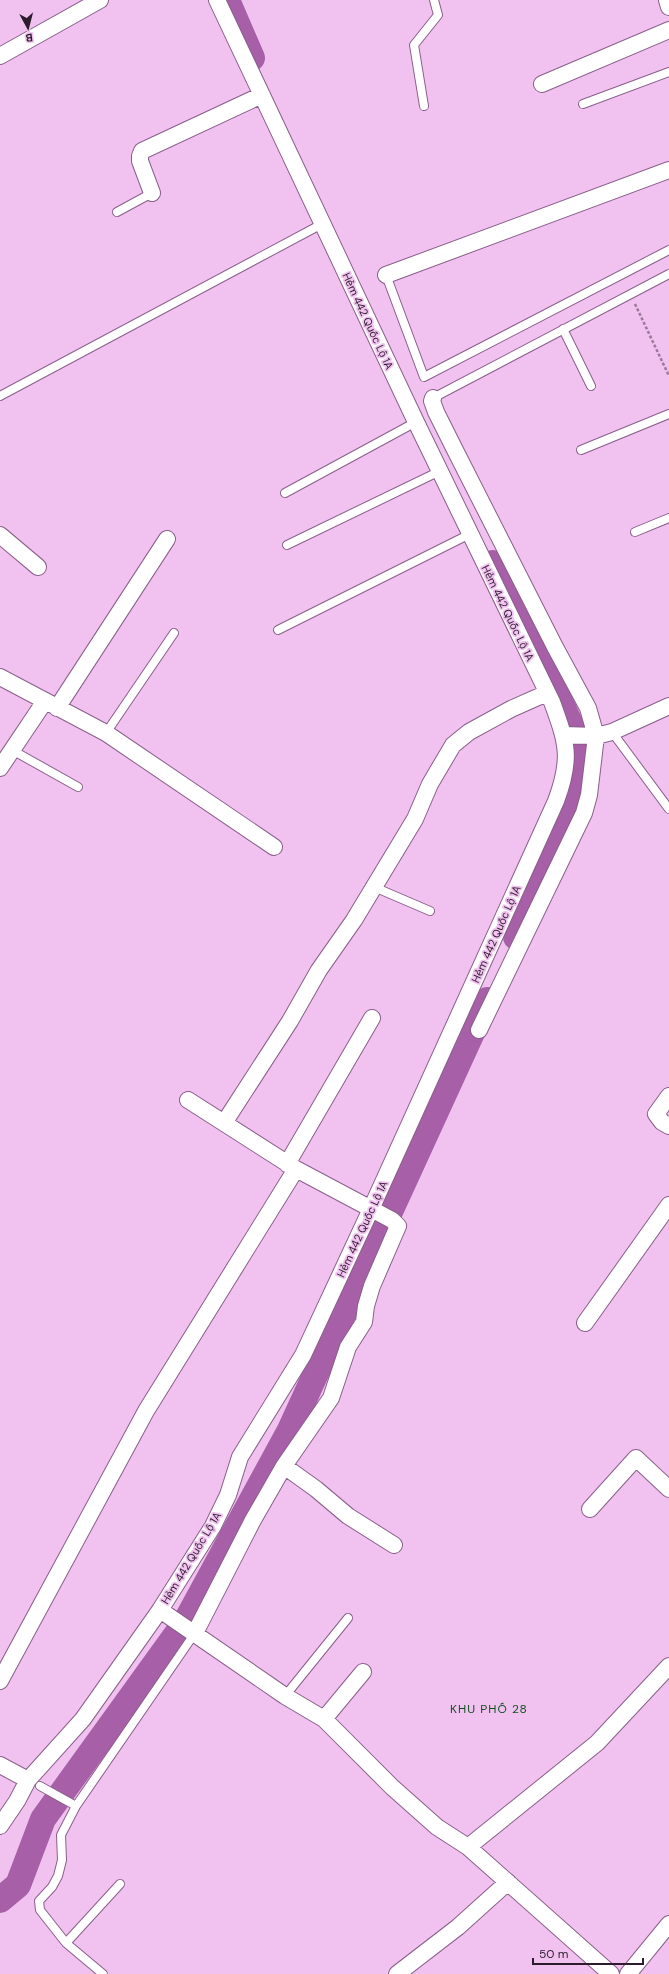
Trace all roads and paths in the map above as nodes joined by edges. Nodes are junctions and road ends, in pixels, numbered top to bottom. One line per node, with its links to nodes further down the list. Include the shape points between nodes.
1 (100, 0): 7 (street)
2 (217, 0): 10 (street, Hẻm 442 Quốc Lộ 1A)
3 (434, 0): 12 (lane, via 438,15 414,45)
4 (667, 0): 5 (street)
5 (669, 7)
6 (669, 30): 9 (street)
7 (0, 56)
8 (669, 72): 11 (lane)
9 (542, 84)
10 (262, 95): 14 (street, via 142,151 140,161); 16 (street, Hẻm 442 Quốc Lộ 1A)
11 (583, 104)
12 (424, 106)
13 (669, 170): 19 (street)
14 (152, 193): 15 (lane)
15 (117, 212)
16 (322, 224): 24 (lane); 27 (street, Hẻm 442 Quốc Lộ 1A)
17 (669, 250): 19 (lane, via 424,376)
18 (669, 274): 20 (lane)
19 (386, 275)
20 (630, 294): 21 (lane); 22 (path)
21 (563, 329): 23 (lane); 25 (lane)
22 (669, 376)
23 (591, 386)
24 (0, 396)
25 (433, 398): 47 (street, via 436,412 588,708)
26 (669, 414): 28 (lane)
27 (416, 422): 29 (street, Hẻm 442 Quốc Lộ 1A); 30 (lane)
28 (581, 450)
29 (440, 471): 33 (street, Hẻm 442 Quốc Lộ 1A); 36 (lane)
30 (285, 493)
31 (669, 518): 32 (lane)
32 (635, 532)
33 (470, 534): 38 (lane); 41 (street, Hẻm 442 Quốc Lộ 1A)
34 (0, 535): 37 (street)
35 (167, 538): 42 (street)
36 (287, 546)
37 (38, 567)
38 (278, 630)
39 (174, 633): 45 (lane)
40 (0, 677): 42 (street)
41 (547, 693): 46 (street, Hẻm 442 Quốc Lộ 1A); 53 (street, via 469,732 453,745 430,784 415,819)
42 (51, 704): 45 (street); 48 (street)
43 (669, 706): 44 (street)
44 (612, 732): 47 (street); 51 (lane)
45 (106, 733): 52 (street)
46 (571, 735): 47 (street); 63 (street, Hẻm 442 Quốc Lộ 1A, via 564,780 556,801)
47 (596, 736): 56 (street, via 589,795 584,813)
48 (12, 750): 49 (street); 50 (lane)
49 (0, 768)
50 (78, 787)
51 (669, 808)
52 (274, 847)
53 (374, 887): 54 (lane); 59 (street)
54 (430, 911)
55 (372, 1018): 61 (street)
56 (479, 1030)
57 (669, 1096): 60 (street, via 656,1114)
58 (188, 1100): 59 (street)
59 (224, 1123): 61 (street)
60 (669, 1126)
61 (291, 1167): 63 (street); 74 (street, via 146,1412)
62 (669, 1205): 64 (street)
63 (373, 1210): 65 (street, via 397,1223 398,1230 372,1286 364,1322 348,1347 330,1398); 69 (street, Hẻm 442 Quốc Lộ 1A, via 303,1355 240,1457 228,1495 213,1526)
64 (586, 1323)
65 (284, 1466): 68 (street, via 348,1516); 71 (street)
66 (669, 1489): 67 (street, via 636,1458)
67 (590, 1509)
68 (394, 1545)
69 (164, 1612): 71 (street); 78 (street, Hẻm 442 Quốc Lộ 1A)
70 (348, 1618): 75 (lane)
71 (192, 1631): 75 (street); 79 (lane)
72 (669, 1666): 81 (street, via 597,1743)
73 (363, 1672): 76 (street)
74 (0, 1681)
75 (285, 1696): 76 (street)
76 (324, 1719): 81 (street, via 392,1787 437,1827)
77 (0, 1765): 78 (street)
78 (34, 1783): 79 (lane); 80 (street, Hẻm 442 Quốc Lộ 1A, via 17,1801)
79 (76, 1806): 85 (lane, via 61,1835 60,1872 54,1884 38,1901)
80 (0, 1826)
81 (468, 1847): 82 (street)
82 (508, 1882): 87 (street, via 458,1927); 88 (street)
83 (120, 1884): 85 (lane)
84 (669, 1924): 89 (street)
85 (66, 1943): 86 (lane)
86 (103, 1974)
87 (397, 1974)
88 (611, 1974)
89 (628, 1974)

